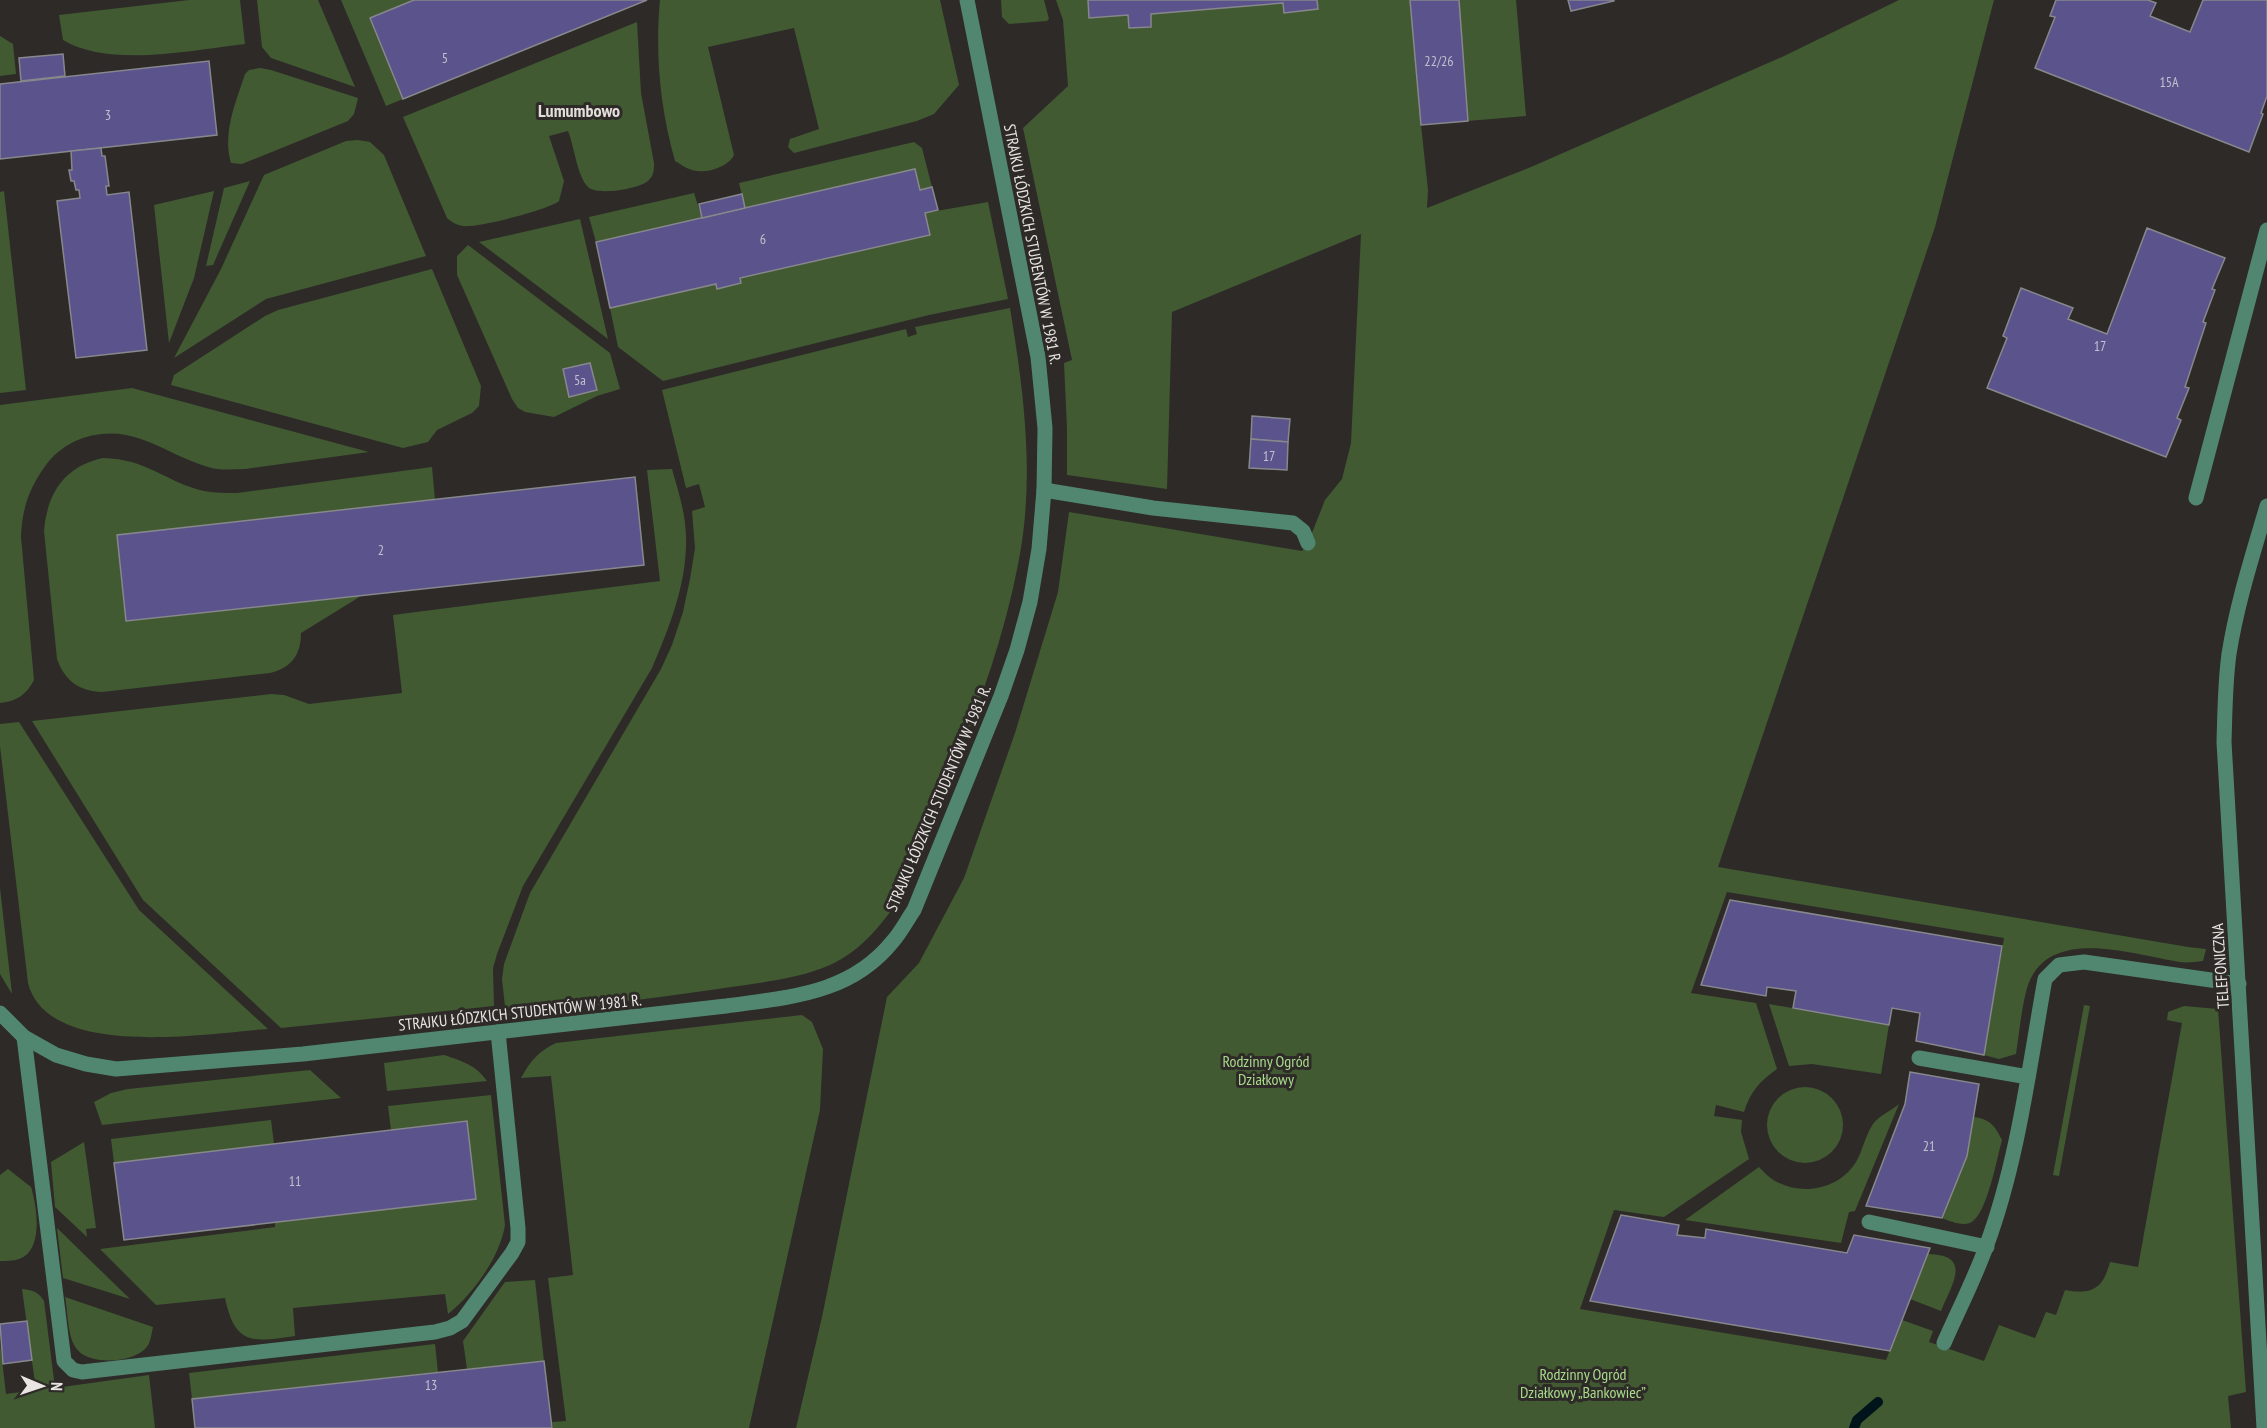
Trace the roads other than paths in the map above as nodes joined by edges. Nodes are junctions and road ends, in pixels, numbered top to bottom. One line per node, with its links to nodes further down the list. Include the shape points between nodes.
1 (967, 0): 3 (street, STRAJKU ŁÓDZKICH STUDENTÓW W 1981 R., via 1038,357 1045,428)
2 (2267, 230): 4 (street)
3 (1044, 490): 6 (street, via 1153,508 1293,523 1303,531); 9 (street, STRAJKU ŁÓDZKICH STUDENTÓW W 1981 R., via 1030,602 1017,650 914,910 893,942 868,966 840,984 819,990 726,1006)
4 (2196, 498)
5 (2267, 506): 7 (street, TELEFONICZNA, via 2236,617 2226,686 2224,742)
6 (1308, 543)
7 (2239, 984): 12 (street, via 2084,962 2059,965 2045,979); 16 (street, TELEFONICZNA)
8 (0, 1013): 10 (street, STRAJKU ŁÓDZKICH STUDENTÓW W 1981 R.)
9 (498, 1032): 10 (street, STRAJKU ŁÓDZKICH STUDENTÓW W 1981 R., via 303,1054 116,1069 56,1055); 10 (street, via 518,1242 462,1321 435,1332 82,1372 64,1361)
10 (24, 1037)
11 (1919, 1058): 12 (street)
12 (2028, 1077): 14 (street, via 2016,1144)
13 (1869, 1222): 14 (street)
14 (1987, 1247): 15 (street)
15 (1944, 1343)
16 (2264, 1428)

